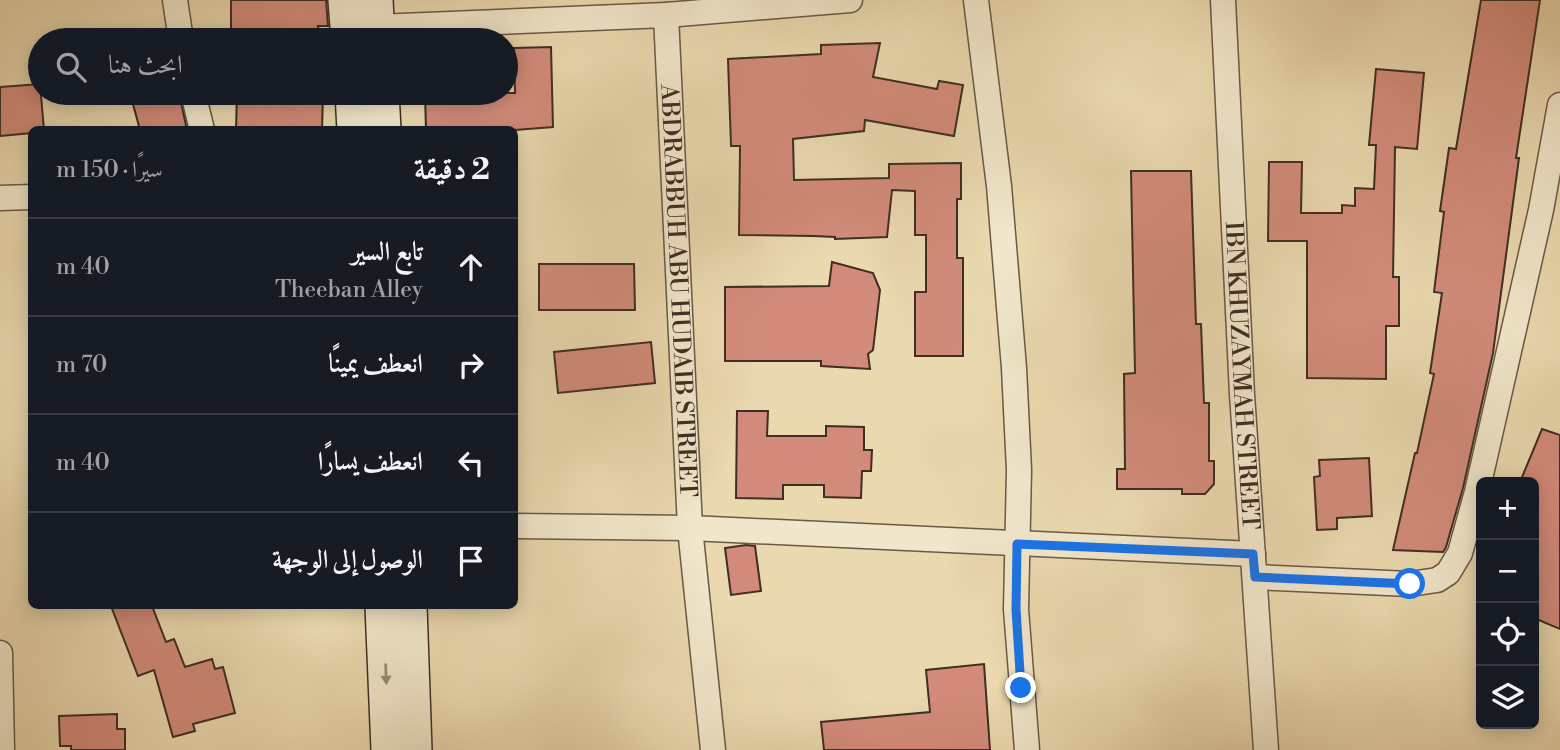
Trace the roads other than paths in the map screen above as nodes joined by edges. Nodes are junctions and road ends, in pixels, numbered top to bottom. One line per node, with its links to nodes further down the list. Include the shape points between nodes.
1 (175, 0): 8 (street)
2 (346, 0): 7 (street)
3 (850, 0): 6 (street)
4 (976, 0): 20 (street, via 1009,298 1019,470)
5 (1223, 0): 21 (street, IBN KHUZAYMAH STREET)
6 (666, 15): 7 (street); 19 (street, ABDRABBUH ABU HUDAIB STREET)
7 (369, 27)
8 (179, 28)
9 (196, 105): 13 (street)
10 (354, 105): 14 (street)
11 (382, 105): 15 (street)
12 (1560, 105): 21 (street, via 1477,492 1460,552 1448,573 1437,580 1410,584)
13 (201, 126)
14 (355, 126)
15 (383, 126)
16 (28, 197): 17 (street)
17 (0, 198)
18 (518, 526): 19 (street)
19 (690, 528): 20 (street); 29 (street, ABDRABBUH ABU HUDAIB STREET)
20 (1017, 544): 21 (street); 30 (street, via 1016,609)
21 (1254, 565): 31 (street, IBN KHUZAYMAH STREET)
22 (383, 609): 27 (street, one-way to 27)
23 (409, 609): 28 (street)
24 (0, 653): 25 (street)
25 (0, 696): 26 (street)
26 (2, 750)
27 (389, 750)
28 (414, 750)
29 (713, 750)
30 (1027, 750)
31 (1266, 750)

